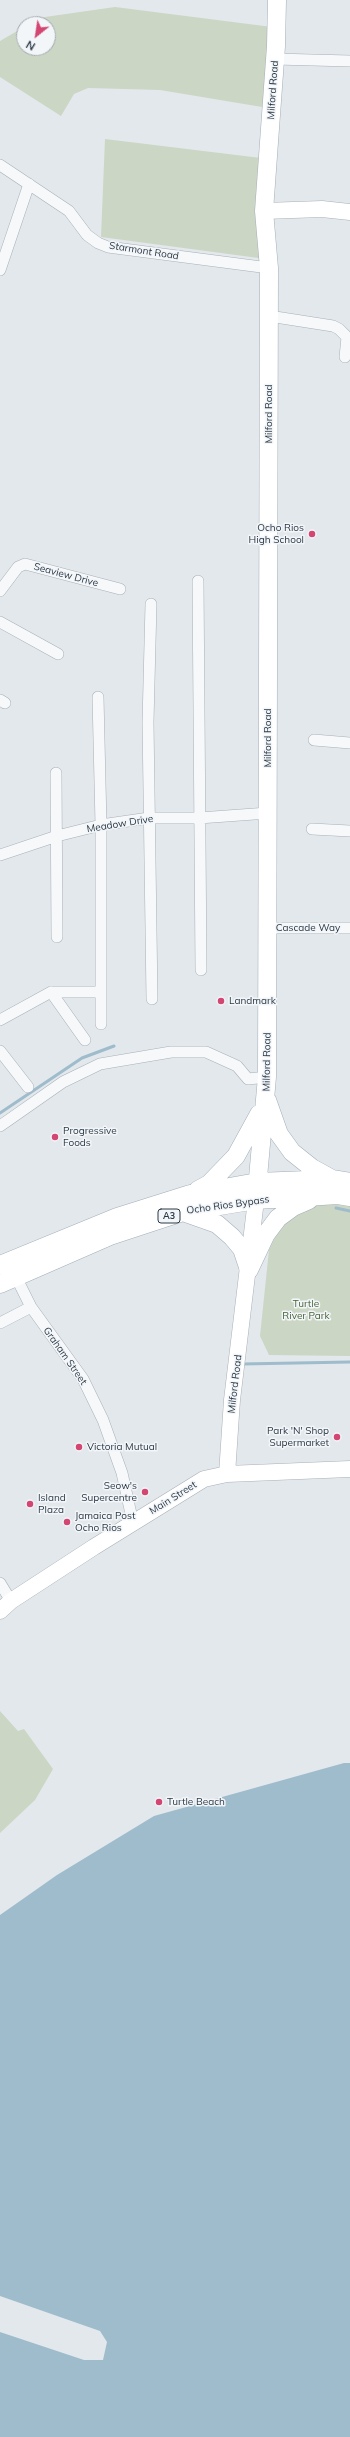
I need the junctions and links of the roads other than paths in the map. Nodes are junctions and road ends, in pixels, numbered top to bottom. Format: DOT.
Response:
graph roads {
  1 [pos="277,0"];
  2 [pos="275,59"];
  3 [pos="350,61"];
  4 [pos="0,165"];
  5 [pos="29,184"];
  6 [pos="264,210"];
  7 [pos="350,212"];
  8 [pos="269,268"];
  9 [pos="0,270"];
  10 [pos="269,316"];
  11 [pos="345,357"];
  12 [pos="198,580"];
  13 [pos="120,589"];
  14 [pos="0,591"];
  15 [pos="151,604"];
  16 [pos="0,622"];
  17 [pos="58,654"];
  18 [pos="98,697"];
  19 [pos="314,740"];
  20 [pos="350,744"];
  21 [pos="56,772"];
  22 [pos="268,813"];
  23 [pos="149,818"];
  24 [pos="199,818"];
  25 [pos="101,825"];
  26 [pos="312,829"];
  27 [pos="350,831"];
  28 [pos="57,836"];
  29 [pos="0,855"];
  30 [pos="266,928"];
  31 [pos="350,928"];
  32 [pos="57,936"];
  33 [pos="201,970"];
  34 [pos="52,992"];
  35 [pos="101,992"];
  36 [pos="152,999"];
  37 [pos="0,1020"];
  38 [pos="101,1024"];
  39 [pos="85,1040"];
  40 [pos="0,1051"];
  41 [pos="267,1076"];
  42 [pos="28,1087"];
  43 [pos="266,1098"];
  44 [pos="0,1126"];
  45 [pos="350,1182"];
  46 [pos="256,1191"];
  47 [pos="340,1191"];
  48 [pos="190,1194"];
  49 [pos="183,1212"];
  50 [pos="249,1270"];
  51 [pos="6,1272"];
  52 [pos="30,1307"];
  53 [pos="0,1323"];
  54 [pos="350,1470"];
  55 [pos="227,1474"];
  56 [pos="133,1522"];
  57 [pos="0,1583"];
  58 [pos="5,1606"];
  1 -- 2 [label="main road, Milford Road"];
  2 -- 3 [label="street"];
  2 -- 6 [label="main road, Milford Road"];
  4 -- 5 [label="street, Starmont Road"];
  5 -- 8 [label="street, Starmont Road"];
  5 -- 9 [label="street"];
  6 -- 7 [label="street"];
  6 -- 8 [label="main road, Milford Road"];
  8 -- 10 [label="main road, Milford Road"];
  10 -- 11 [label="street"];
  10 -- 22 [label="main road, Milford Road"];
  12 -- 24 [label="street"];
  13 -- 14 [label="street, Seaview Drive"];
  15 -- 23 [label="street"];
  16 -- 17 [label="street"];
  18 -- 25 [label="street"];
  19 -- 20 [label="street"];
  21 -- 28 [label="street"];
  22 -- 24 [label="street, Meadow Drive"];
  22 -- 30 [label="main road, Milford Road"];
  23 -- 24 [label="street, Meadow Drive"];
  23 -- 25 [label="street, Meadow Drive"];
  23 -- 36 [label="street"];
  24 -- 33 [label="street"];
  25 -- 28 [label="street, Meadow Drive"];
  25 -- 35 [label="street"];
  26 -- 27 [label="street"];
  28 -- 29 [label="street, Meadow Drive"];
  28 -- 32 [label="street"];
  30 -- 31 [label="street, Cascade Way"];
  30 -- 41 [label="main road, Milford Road"];
  34 -- 35 [label="street"];
  34 -- 37 [label="street"];
  34 -- 39 [label="street"];
  35 -- 38 [label="street"];
  40 -- 42 [label="street"];
  41 -- 43 [label="main road, Milford Road"];
  41 -- 44 [label="street"];
  43 -- 46 [label="main road, Milford Road"];
  43 -- 47 [label="main road"];
  43 -- 48 [label="main road"];
  45 -- 47 [label="main road, Ocho Rios Bypass / A3"];
  46 -- 47 [label="main road, Ocho Rios Bypass / A3"];
  46 -- 48 [label="main road, Ocho Rios Bypass / A3"];
  46 -- 49 [label="main road, Ocho Rios Bypass / A3"];
  46 -- 50 [label="street, Milford Road"];
  47 -- 50 [label="main road"];
  48 -- 51 [label="main road, Ocho Rios Bypass / A3"];
  49 -- 50 [label="main road"];
  49 -- 51 [label="main road, Ocho Rios Bypass / A3"];
  50 -- 55 [label="street, Milford Road"];
  51 -- 52 [label="street, Graham Street"];
  52 -- 53 [label="street"];
  52 -- 56 [label="street, Graham Street"];
  54 -- 55 [label="street, Main Street"];
  55 -- 56 [label="street, Main Street"];
  56 -- 58 [label="street, Main Street"];
  57 -- 58 [label="street"];
}
